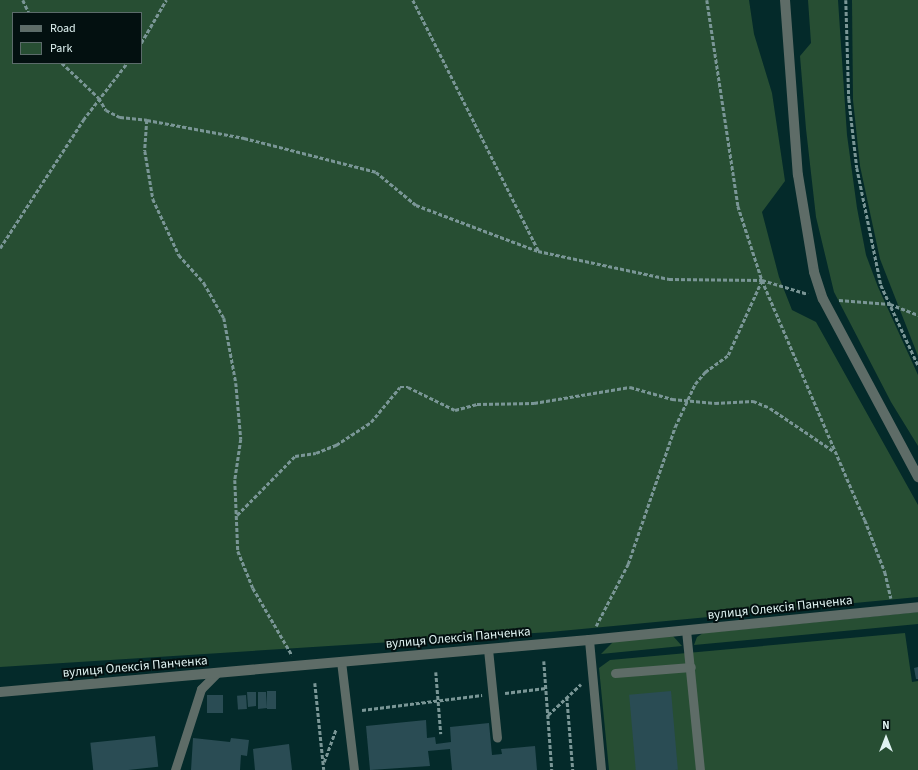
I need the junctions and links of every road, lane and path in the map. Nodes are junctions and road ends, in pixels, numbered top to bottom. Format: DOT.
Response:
graph roads {
  1 [pos="23,0"];
  2 [pos="166,0"];
  3 [pos="413,0"];
  4 [pos="707,0"];
  5 [pos="785,0"];
  6 [pos="846,0"];
  7 [pos="29,12"];
  8 [pos="142,41"];
  9 [pos="63,64"];
  10 [pos="126,64"];
  11 [pos="99,98"];
  12 [pos="147,120"];
  13 [pos="0,248"];
  14 [pos="538,250"];
  15 [pos="762,280"];
  16 [pos="823,299"];
  17 [pos="890,304"];
  18 [pos="918,315"];
  19 [pos="918,365"];
  20 [pos="688,399"];
  21 [pos="835,452"];
  22 [pos="918,477"];
  23 [pos="237,515"];
  24 [pos="918,607"];
  25 [pos="893,610"];
  26 [pos="686,630"];
  27 [pos="589,640"];
  28 [pos="488,649"];
  29 [pos="341,661"];
  30 [pos="544,661"];
  31 [pos="299,665"];
  32 [pos="691,667"];
  33 [pos="436,672"];
  34 [pos="615,673"];
  35 [pos="216,674"];
  36 [pos="592,674"];
  37 [pos="315,683"];
  38 [pos="546,688"];
  39 [pos="0,692"];
  40 [pos="493,694"];
  41 [pos="567,697"];
  42 [pos="438,700"];
  43 [pos="362,710"];
  44 [pos="548,715"];
  45 [pos="338,723"];
  46 [pos="441,734"];
  47 [pos="497,738"];
  48 [pos="323,765"];
  49 [pos="175,770"];
  50 [pos="324,770"];
  51 [pos="354,770"];
  52 [pos="552,770"];
  53 [pos="573,770"];
  54 [pos="601,770"];
  55 [pos="700,770"];
  1 -- 7 [label="path"];
  2 -- 8 [label="path"];
  3 -- 14 [label="path"];
  4 -- 15 [label="path"];
  5 -- 16 [label="street"];
  6 -- 17 [label="path"];
  9 -- 11 [label="path"];
  10 -- 11 [label="path"];
  11 -- 12 [label="path"];
  11 -- 13 [label="path"];
  12 -- 14 [label="path"];
  12 -- 23 [label="path"];
  14 -- 15 [label="path"];
  15 -- 16 [label="path"];
  15 -- 20 [label="path"];
  15 -- 21 [label="path"];
  16 -- 17 [label="path"];
  16 -- 22 [label="street"];
  17 -- 18 [label="path"];
  17 -- 19 [label="path"];
  20 -- 21 [label="path"];
  20 -- 23 [label="path"];
  20 -- 27 [label="path"];
  21 -- 25 [label="path"];
  23 -- 31 [label="path"];
  24 -- 25 [label="street, вулиця Олексія Панченка"];
  25 -- 26 [label="street, вулиця Олексія Панченка"];
  26 -- 27 [label="street, вулиця Олексія Панченка"];
  26 -- 32 [label="lane"];
  27 -- 28 [label="street, вулиця Олексія Панченка"];
  27 -- 36 [label="lane"];
  28 -- 29 [label="street, вулиця Олексія Панченка"];
  28 -- 40 [label="lane"];
  29 -- 31 [label="street, вулиця Олексія Панченка"];
  29 -- 51 [label="lane"];
  30 -- 38 [label="path"];
  31 -- 35 [label="street, вулиця Олексія Панченка"];
  32 -- 34 [label="lane"];
  32 -- 55 [label="lane"];
  33 -- 42 [label="path"];
  35 -- 39 [label="street, вулиця Олексія Панченка"];
  35 -- 49 [label="lane"];
  36 -- 41 [label="path"];
  36 -- 54 [label="lane"];
  37 -- 48 [label="path"];
  38 -- 40 [label="path"];
  38 -- 44 [label="path"];
  40 -- 42 [label="path"];
  40 -- 47 [label="lane"];
  41 -- 44 [label="path"];
  41 -- 53 [label="path"];
  42 -- 43 [label="path"];
  42 -- 46 [label="path"];
  44 -- 52 [label="path"];
  45 -- 48 [label="path"];
  48 -- 50 [label="path"];
}
